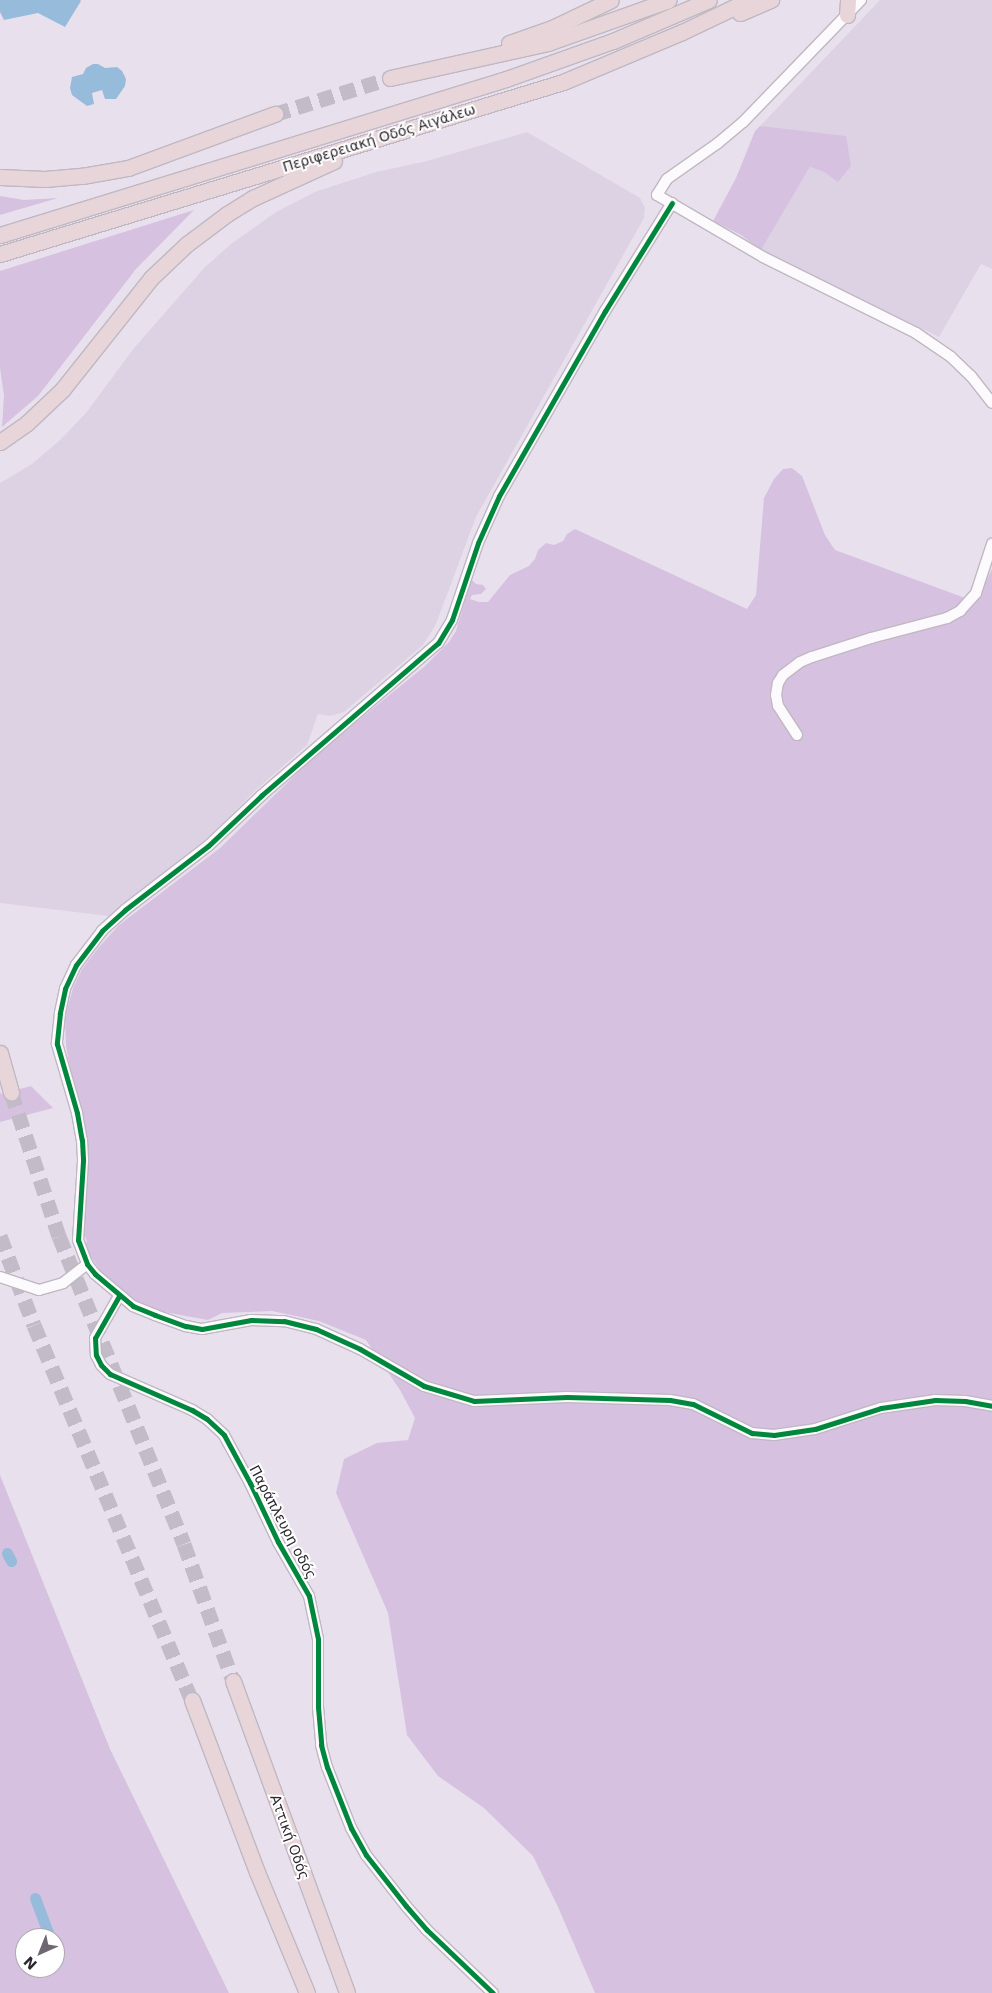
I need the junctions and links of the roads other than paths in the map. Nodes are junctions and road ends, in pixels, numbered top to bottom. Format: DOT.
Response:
graph roads {
  1 [pos="611,0"];
  2 [pos="669,0"];
  3 [pos="709,0"];
  4 [pos="749,0"];
  5 [pos="771,0"];
  6 [pos="861,0"];
  7 [pos="847,8"];
  8 [pos="625,56"];
  9 [pos="422,71"];
  10 [pos="390,78"];
  11 [pos="275,114"];
  12 [pos="447,116"];
  13 [pos="0,177"];
  14 [pos="672,203"];
  15 [pos="0,235"];
  16 [pos="0,254"];
  17 [pos="992,403"];
  18 [pos="0,442"];
  19 [pos="992,544"];
  20 [pos="797,735"];
  21 [pos="0,1053"];
  22 [pos="11,1092"];
  23 [pos="87,1264"];
  24 [pos="0,1277"];
  25 [pos="119,1296"];
  26 [pos="992,1406"];
  27 [pos="232,1681"];
  28 [pos="192,1700"];
  29 [pos="307,1993"];
  30 [pos="347,1993"];
  31 [pos="493,1993"];
  1 -- 9 [label="highway"];
  2 -- 9 [label="highway"];
  3 -- 15 [label="highway, Περιφερειακή Οδός Αιγάλεω"];
  4 -- 8 [label="highway, Περιφερειακή Οδός Αιγάλεω"];
  5 -- 8 [label="highway"];
  6 -- 7 [label="street"];
  7 -- 14 [label="street"];
  8 -- 12 [label="highway, Περιφερειακή Οδός Αιγάλεω"];
  9 -- 10 [label="highway"];
  11 -- 13 [label="highway"];
  12 -- 16 [label="highway, Περιφερειακή Οδός Αιγάλεω"];
  12 -- 18 [label="highway"];
  14 -- 17 [label="street"];
  14 -- 23 [label="street"];
  19 -- 20 [label="street"];
  21 -- 22 [label="highway"];
  23 -- 24 [label="street"];
  23 -- 25 [label="street"];
  25 -- 26 [label="street"];
  25 -- 31 [label="street, Παράπλευρη οδός"];
  27 -- 30 [label="highway, Αττική Οδός"];
  28 -- 29 [label="highway"];
}
